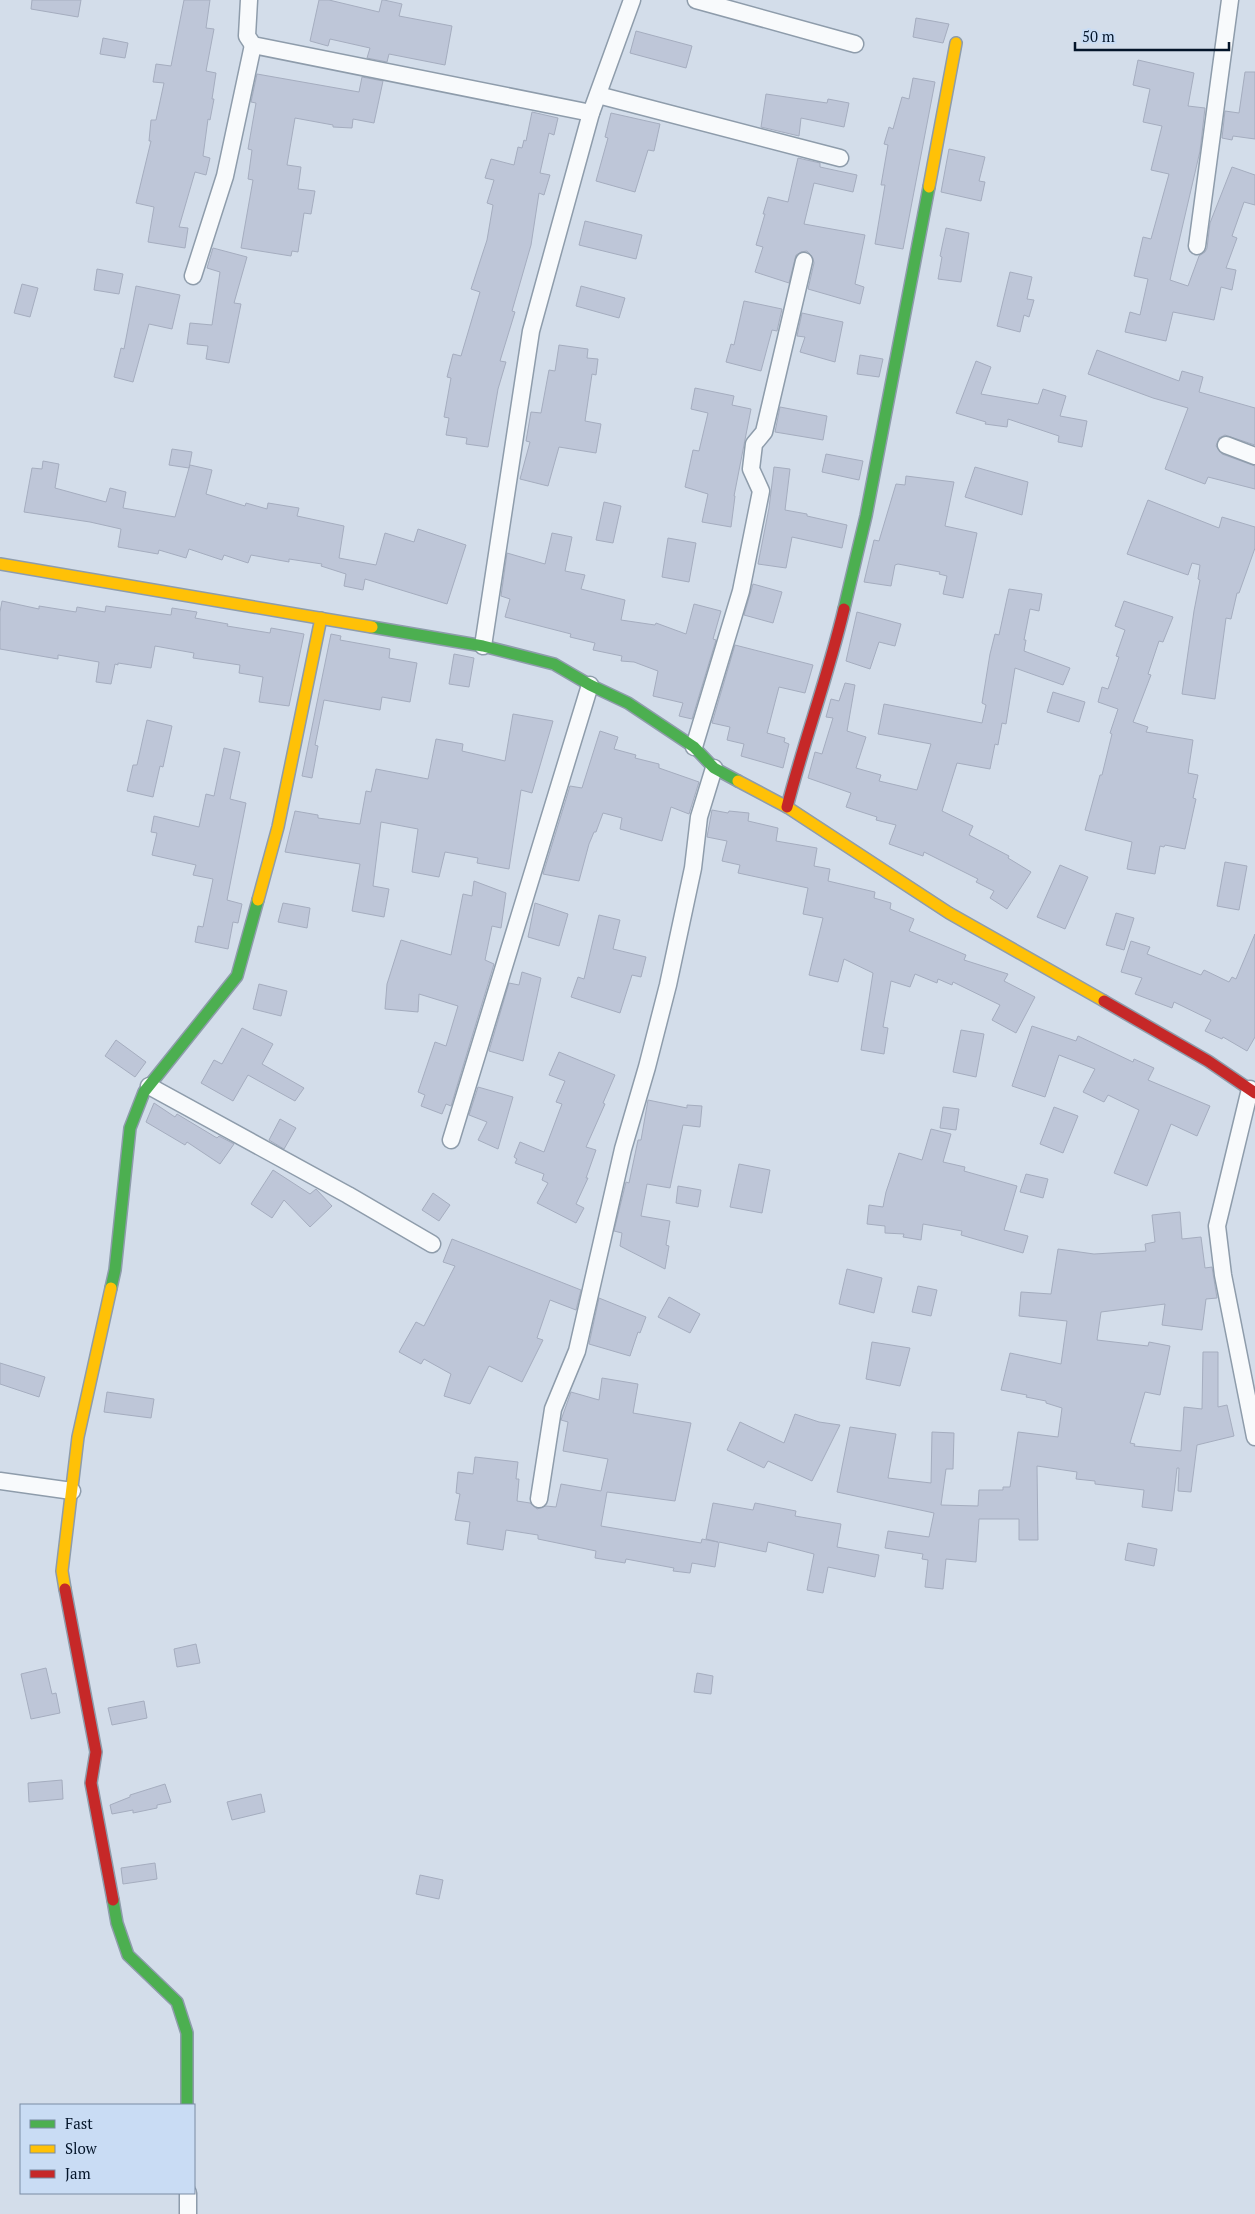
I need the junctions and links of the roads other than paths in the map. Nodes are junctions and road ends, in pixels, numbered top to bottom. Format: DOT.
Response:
graph roads {
  1 [pos="249,0"];
  2 [pos="632,0"];
  3 [pos="696,0"];
  4 [pos="1230,0"];
  5 [pos="956,43"];
  6 [pos="252,44"];
  7 [pos="855,44"];
  8 [pos="598,95"];
  9 [pos="591,113"];
  10 [pos="840,158"];
  11 [pos="1196,246"];
  12 [pos="804,261"];
  13 [pos="193,276"];
  14 [pos="1226,445"];
  15 [pos="1255,456"];
  16 [pos="0,564"];
  17 [pos="321,618"];
  18 [pos="483,646"];
  19 [pos="590,685"];
  20 [pos="694,747"];
  21 [pos="714,768"];
  22 [pos="787,807"];
  23 [pos="149,1086"];
  24 [pos="1252,1091"];
  25 [pos="451,1140"];
  26 [pos="432,1244"];
  27 [pos="1255,1437"];
  28 [pos="0,1480"];
  29 [pos="72,1491"];
  30 [pos="538,1499"];
  31 [pos="187,2104"];
  32 [pos="188,2194"];
  33 [pos="188,2214"];
  1 -- 6 [label="street"];
  2 -- 8 [label="street"];
  3 -- 7 [label="street"];
  4 -- 11 [label="street"];
  5 -- 22 [label="street"];
  6 -- 9 [label="street"];
  6 -- 13 [label="street"];
  8 -- 9 [label="street"];
  8 -- 10 [label="street"];
  9 -- 18 [label="street"];
  12 -- 20 [label="street"];
  14 -- 15 [label="street"];
  16 -- 17 [label="street"];
  17 -- 18 [label="street"];
  17 -- 23 [label="street"];
  18 -- 19 [label="street"];
  19 -- 20 [label="street"];
  19 -- 25 [label="street"];
  20 -- 21 [label="street"];
  21 -- 22 [label="street"];
  21 -- 30 [label="street"];
  22 -- 24 [label="street"];
  23 -- 26 [label="street"];
  23 -- 29 [label="street"];
  24 -- 27 [label="street"];
  28 -- 29 [label="street"];
  29 -- 31 [label="street"];
  32 -- 33 [label="street"];
}
